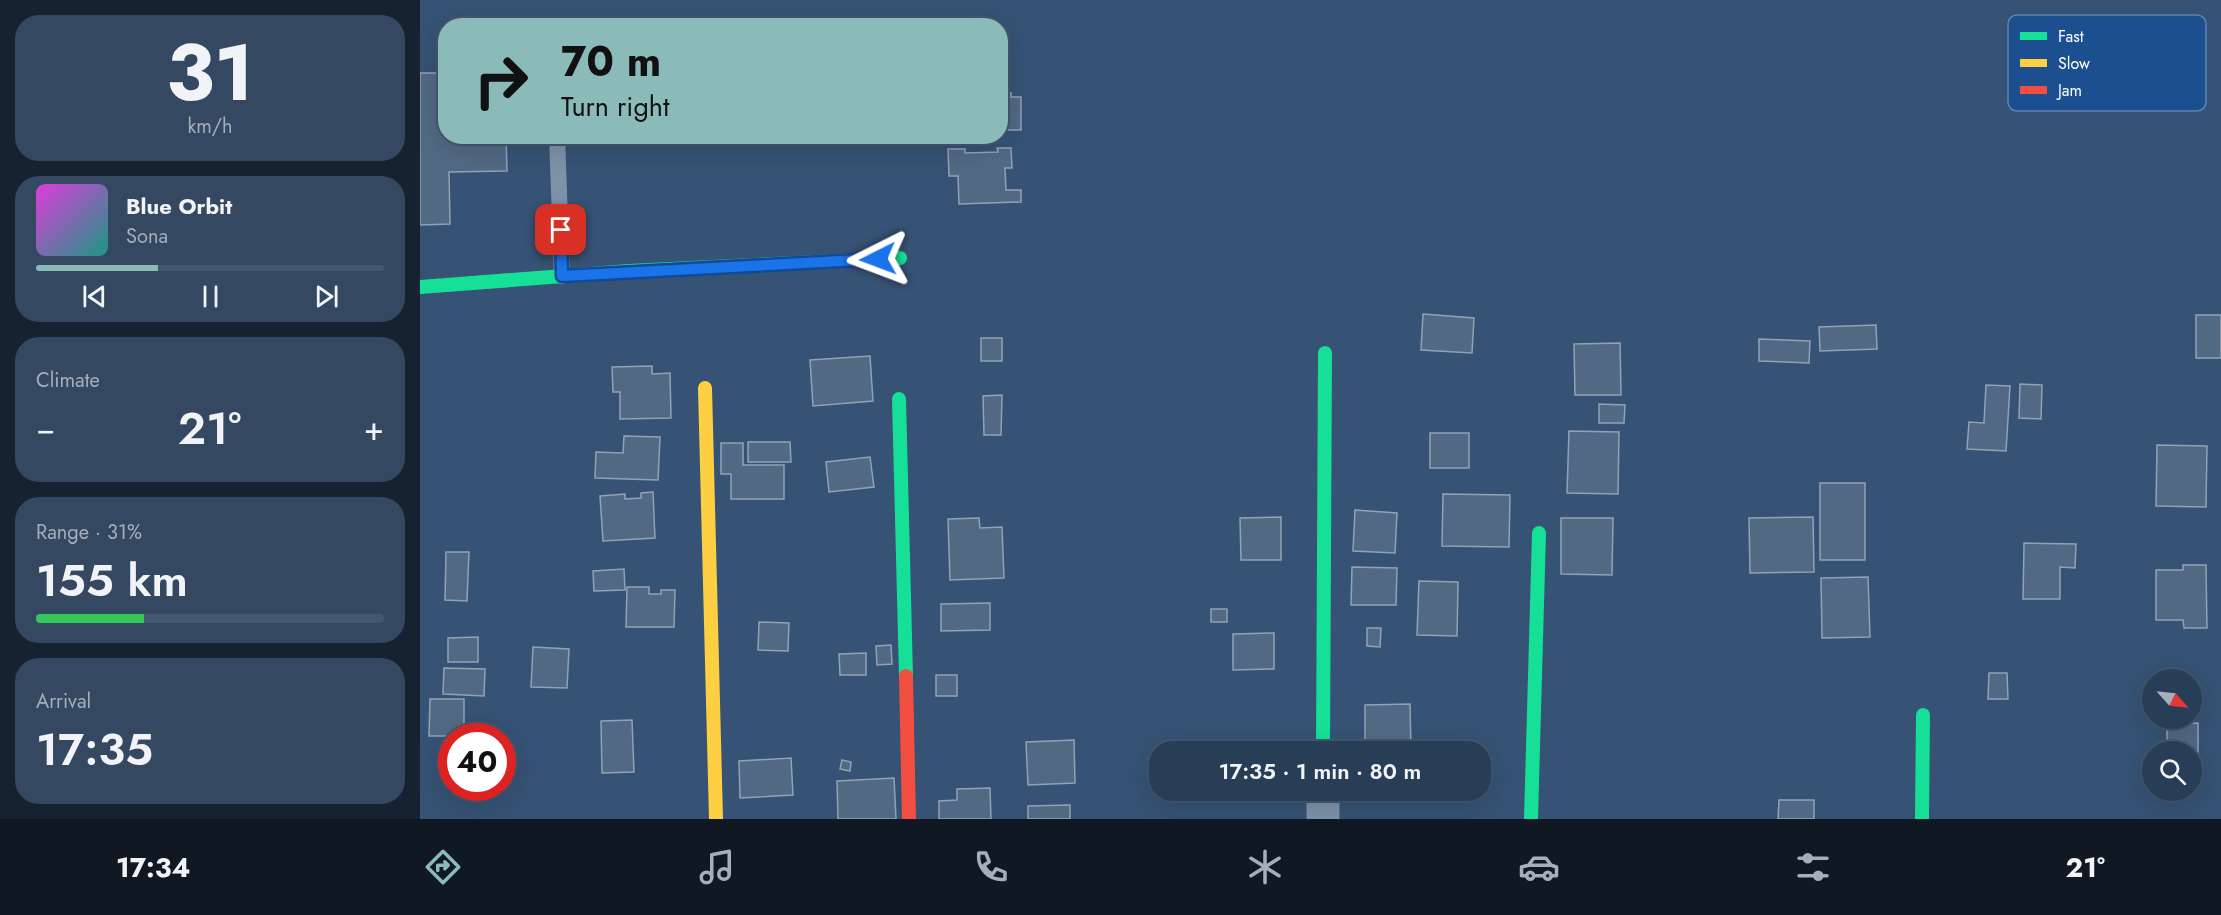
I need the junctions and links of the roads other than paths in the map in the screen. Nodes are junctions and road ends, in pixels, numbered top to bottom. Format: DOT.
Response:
graph roads {
  1 [pos="557,144"];
  2 [pos="900,258"];
  3 [pos="562,276"];
  4 [pos="420,287"];
  5 [pos="1325,353"];
  6 [pos="705,388"];
  7 [pos="899,399"];
  8 [pos="1539,533"];
  9 [pos="1923,715"];
  10 [pos="1323,741"];
  11 [pos="1323,801"];
  12 [pos="716,819"];
  13 [pos="909,819"];
  14 [pos="1323,819"];
  15 [pos="1530,819"];
  16 [pos="1922,819"];
  1 -- 3 [label="lane"];
  2 -- 3 [label="street"];
  3 -- 4 [label="street"];
  5 -- 10 [label="street"];
  6 -- 12 [label="street"];
  7 -- 13 [label="street"];
  8 -- 15 [label="street"];
  9 -- 16 [label="street"];
  11 -- 14 [label="street"];
}
